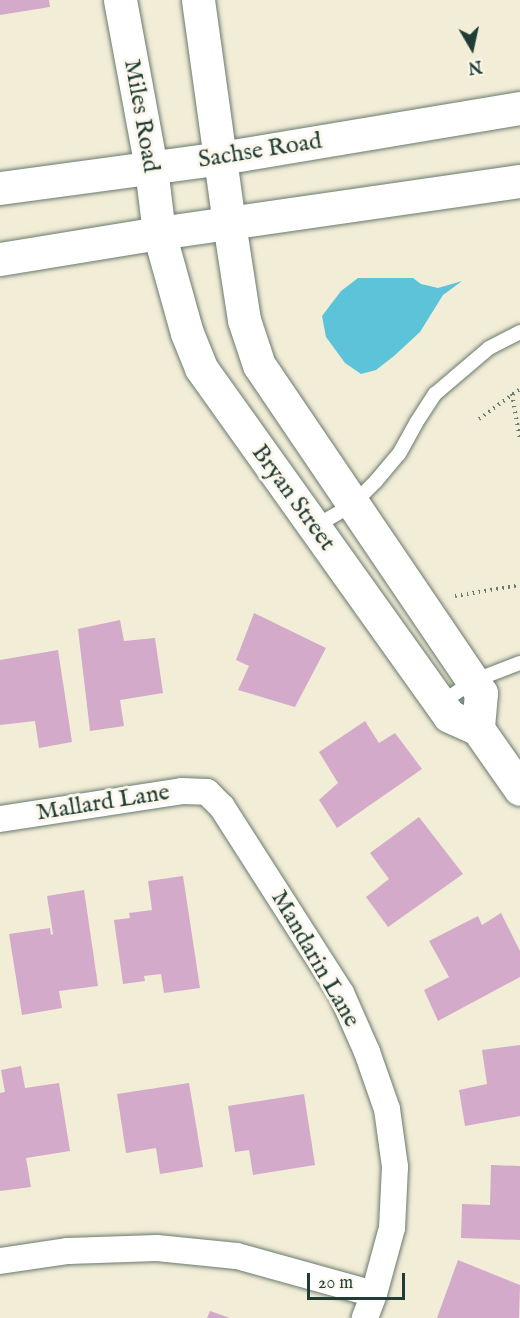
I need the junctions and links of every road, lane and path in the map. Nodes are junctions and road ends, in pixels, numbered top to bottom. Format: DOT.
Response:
graph roads {
  1 [pos="120,0"];
  2 [pos="198,0"];
  3 [pos="520,108"];
  4 [pos="221,158"];
  5 [pos="151,168"];
  6 [pos="520,181"];
  7 [pos="0,188"];
  8 [pos="229,223"];
  9 [pos="159,232"];
  10 [pos="0,259"];
  11 [pos="520,332"];
  12 [pos="520,389"];
  13 [pos="512,394"];
  14 [pos="479,419"];
  15 [pos="520,440"];
  16 [pos="352,504"];
  17 [pos="314,527"];
  18 [pos="520,585"];
  19 [pos="447,598"];
  20 [pos="520,663"];
  21 [pos="473,681"];
  22 [pos="440,704"];
  23 [pos="478,729"];
  24 [pos="520,789"];
  25 [pos="207,792"];
  26 [pos="0,819"];
  27 [pos="0,1261"];
  28 [pos="374,1294"];
  29 [pos="365,1318"];
  1 -- 5 [label="main road, Miles Road"];
  2 -- 4 [label="main road"];
  3 -- 4 [label="main road, Sachse Road"];
  4 -- 5 [label="main road, Sachse Road"];
  4 -- 8 [label="main road"];
  5 -- 7 [label="main road, Sachse Road"];
  5 -- 9 [label="main road, Miles Road"];
  6 -- 8 [label="main road"];
  8 -- 9 [label="main road"];
  8 -- 16 [label="main road, Bryan Street"];
  9 -- 10 [label="main road"];
  9 -- 17 [label="main road, Bryan Street"];
  11 -- 16 [label="lane"];
  12 -- 13 [label="path"];
  13 -- 14 [label="path"];
  13 -- 15 [label="path"];
  16 -- 17 [label="lane"];
  16 -- 21 [label="main road, Bryan Street"];
  17 -- 22 [label="main road, Bryan Street"];
  18 -- 19 [label="path"];
  20 -- 21 [label="lane"];
  21 -- 22 [label="lane"];
  21 -- 23 [label="main road, Bryan Street"];
  22 -- 23 [label="main road, Bryan Street"];
  23 -- 24 [label="main road"];
  25 -- 26 [label="street, Mallard Lane"];
  25 -- 28 [label="street, Mandarin Lane"];
  27 -- 28 [label="street"];
  28 -- 29 [label="street, Mandarin Lane"];
}
